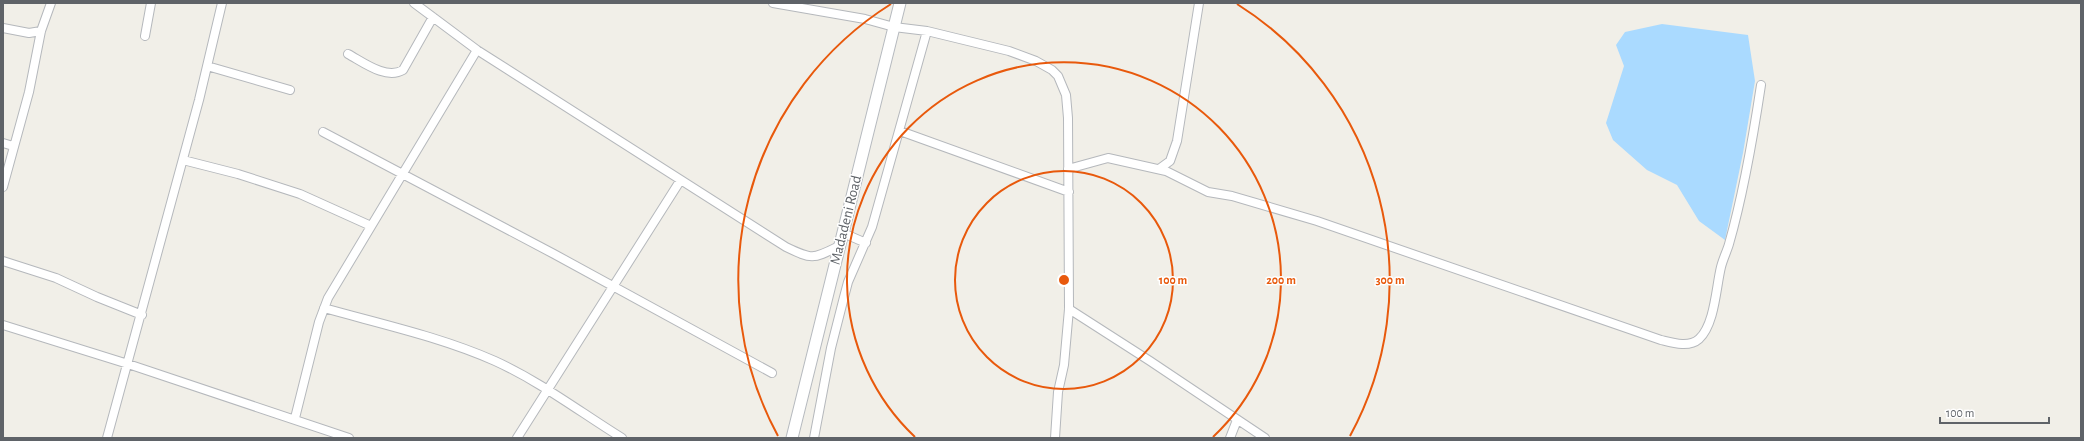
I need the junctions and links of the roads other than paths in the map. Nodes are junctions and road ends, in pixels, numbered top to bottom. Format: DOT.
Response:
graph roads {
  1 [pos="50,3"];
  2 [pos="151,3"];
  3 [pos="222,3"];
  4 [pos="414,3"];
  5 [pos="773,3"];
  6 [pos="900,3"];
  7 [pos="1198,3"];
  8 [pos="433,17"];
  9 [pos="894,27"];
  10 [pos="3,28"];
  11 [pos="41,31"];
  12 [pos="927,31"];
  13 [pos="145,36"];
  14 [pos="477,50"];
  15 [pos="348,54"];
  16 [pos="207,66"];
  17 [pos="1761,85"];
  18 [pos="290,90"];
  19 [pos="900,131"];
  20 [pos="323,132"];
  21 [pos="3,143"];
  22 [pos="13,146"];
  23 [pos="183,160"];
  24 [pos="1068,169"];
  25 [pos="1159,169"];
  26 [pos="402,175"];
  27 [pos="680,181"];
  28 [pos="3,187"];
  29 [pos="1069,192"];
  30 [pos="371,226"];
  31 [pos="843,233"];
  32 [pos="866,242"];
  33 [pos="839,246"];
  34 [pos="3,262"];
  35 [pos="612,287"];
  36 [pos="324,308"];
  37 [pos="1069,309"];
  38 [pos="142,315"];
  39 [pos="3,325"];
  40 [pos="128,364"];
  41 [pos="772,372"];
  42 [pos="547,390"];
  43 [pos="295,418"];
  44 [pos="1238,420"];
  45 [pos="107,438"];
  46 [pos="350,438"];
  47 [pos="517,438"];
  48 [pos="622,438"];
  49 [pos="792,438"];
  50 [pos="814,438"];
  51 [pos="1055,438"];
  52 [pos="1230,438"];
  53 [pos="1265,438"];
  1 -- 11 [label="street"];
  2 -- 13 [label="street"];
  3 -- 16 [label="street"];
  4 -- 8 [label="street"];
  5 -- 9 [label="street"];
  6 -- 9 [label="street, Madadeni Road"];
  7 -- 25 [label="street"];
  8 -- 14 [label="street"];
  8 -- 15 [label="street"];
  9 -- 12 [label="street"];
  9 -- 31 [label="street, Madadeni Road"];
  10 -- 11 [label="street"];
  11 -- 22 [label="street"];
  12 -- 19 [label="street"];
  12 -- 24 [label="street"];
  14 -- 26 [label="street"];
  14 -- 27 [label="street"];
  16 -- 18 [label="street"];
  16 -- 23 [label="street"];
  17 -- 25 [label="street"];
  19 -- 29 [label="street"];
  19 -- 32 [label="street"];
  20 -- 26 [label="street"];
  21 -- 22 [label="street"];
  22 -- 28 [label="street"];
  23 -- 30 [label="street"];
  23 -- 38 [label="street"];
  24 -- 25 [label="street"];
  24 -- 29 [label="street"];
  26 -- 30 [label="street"];
  26 -- 35 [label="street"];
  27 -- 33 [label="street"];
  27 -- 35 [label="street"];
  29 -- 37 [label="street"];
  30 -- 36 [label="street"];
  31 -- 32 [label="street"];
  31 -- 33 [label="street, Madadeni Road"];
  32 -- 50 [label="street"];
  33 -- 49 [label="street, Madadeni Road"];
  34 -- 38 [label="street"];
  35 -- 41 [label="street"];
  35 -- 42 [label="street"];
  36 -- 42 [label="street"];
  36 -- 43 [label="street"];
  37 -- 44 [label="street"];
  37 -- 51 [label="street"];
  38 -- 40 [label="street"];
  39 -- 40 [label="street"];
  40 -- 43 [label="street"];
  40 -- 45 [label="street"];
  42 -- 47 [label="street"];
  42 -- 48 [label="street"];
  43 -- 46 [label="street"];
  44 -- 52 [label="street"];
  44 -- 53 [label="street"];
}
